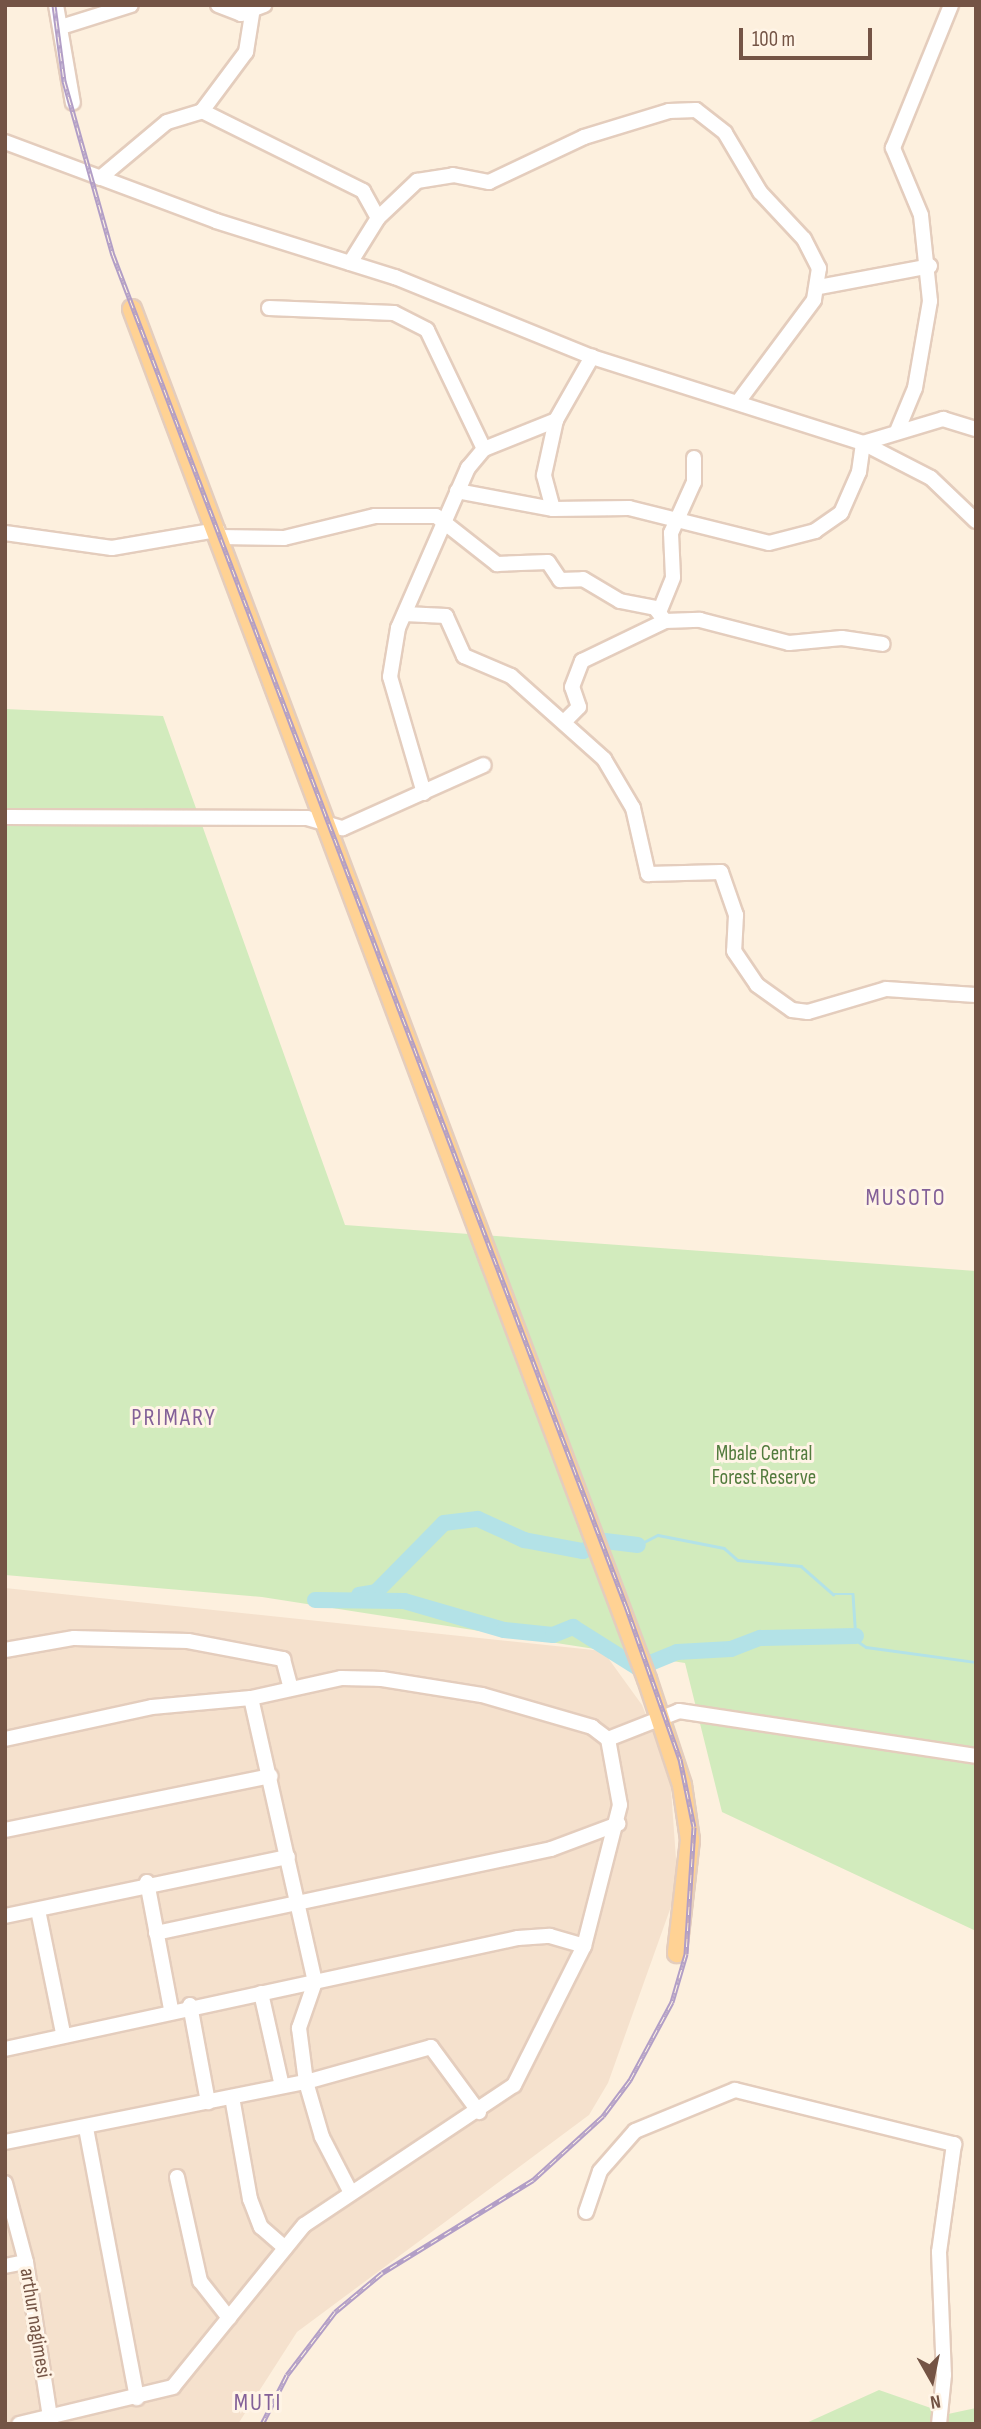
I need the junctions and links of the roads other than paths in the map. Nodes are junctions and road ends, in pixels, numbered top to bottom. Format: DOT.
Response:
graph roads {
  1 [pos="56,5"];
  2 [pos="131,5"];
  3 [pos="218,5"];
  4 [pos="951,5"];
  5 [pos="258,9"];
  6 [pos="61,27"];
  7 [pos="73,103"];
  8 [pos="202,111"];
  9 [pos="5,142"];
  10 [pos="100,178"];
  11 [pos="377,218"];
  12 [pos="350,263"];
  13 [pos="930,266"];
  14 [pos="819,287"];
  15 [pos="269,308"];
  16 [pos="132,309"];
  17 [pos="592,356"];
  18 [pos="738,402"];
  19 [pos="556,420"];
  20 [pos="898,429"];
  21 [pos="976,429"];
  22 [pos="863,443"];
  23 [pos="484,449"];
  24 [pos="694,458"];
  25 [pos="457,491"];
  26 [pos="553,509"];
  27 [pos="675,519"];
  28 [pos="443,520"];
  29 [pos="976,521"];
  30 [pos="5,533"];
  31 [pos="219,533"];
  32 [pos="405,614"];
  33 [pos="662,615"];
  34 [pos="883,645"];
  35 [pos="564,722"];
  36 [pos="484,765"];
  37 [pos="424,793"];
  38 [pos="5,817"];
  39 [pos="327,820"];
  40 [pos="976,995"];
  41 [pos="5,1650"];
  42 [pos="291,1688"];
  43 [pos="251,1698"];
  44 [pos="658,1715"];
  45 [pos="5,1739"];
  46 [pos="608,1739"];
  47 [pos="976,1756"];
  48 [pos="271,1776"];
  49 [pos="618,1824"];
  50 [pos="5,1830"];
  51 [pos="288,1857"];
  52 [pos="147,1882"];
  53 [pos="297,1900"];
  54 [pos="37,1910"];
  55 [pos="5,1916"];
  56 [pos="156,1933"];
  57 [pos="584,1946"];
  58 [pos="677,1953"];
  59 [pos="315,1982"];
  60 [pos="261,1993"];
  61 [pos="190,2005"];
  62 [pos="170,2009"];
  63 [pos="63,2033"];
  64 [pos="5,2049"];
  65 [pos="306,2082"];
  66 [pos="282,2086"];
  67 [pos="232,2097"];
  68 [pos="208,2102"];
  69 [pos="479,2112"];
  70 [pos="86,2128"];
  71 [pos="5,2142"];
  72 [pos="177,2178"];
  73 [pos="5,2183"];
  74 [pos="351,2193"];
  75 [pos="586,2212"];
  76 [pos="285,2248"];
  77 [pos="26,2262"];
  78 [pos="5,2266"];
  79 [pos="229,2318"];
  80 [pos="138,2398"];
  81 [pos="51,2421"];
  82 [pos="19,2424"];
  83 [pos="939,2424"];
  1 -- 6 [label="street"];
  2 -- 6 [label="street"];
  3 -- 5 [label="street"];
  4 -- 13 [label="street"];
  5 -- 8 [label="street"];
  6 -- 7 [label="street"];
  8 -- 10 [label="street"];
  8 -- 11 [label="street"];
  9 -- 10 [label="street"];
  10 -- 12 [label="street"];
  11 -- 12 [label="street"];
  11 -- 14 [label="street"];
  12 -- 17 [label="street"];
  13 -- 14 [label="street"];
  13 -- 20 [label="street"];
  14 -- 18 [label="street"];
  15 -- 23 [label="street"];
  16 -- 31 [label="main road"];
  17 -- 18 [label="street"];
  17 -- 19 [label="street"];
  18 -- 22 [label="street"];
  19 -- 23 [label="street"];
  19 -- 26 [label="street"];
  20 -- 21 [label="street"];
  20 -- 22 [label="street"];
  22 -- 27 [label="street"];
  22 -- 29 [label="street"];
  23 -- 25 [label="street"];
  24 -- 27 [label="street"];
  25 -- 26 [label="street"];
  25 -- 28 [label="street"];
  26 -- 27 [label="street"];
  27 -- 33 [label="street"];
  28 -- 31 [label="street"];
  28 -- 32 [label="street"];
  28 -- 33 [label="street"];
  30 -- 31 [label="street"];
  31 -- 39 [label="main road"];
  32 -- 35 [label="street"];
  32 -- 37 [label="street"];
  33 -- 34 [label="street"];
  33 -- 35 [label="street"];
  35 -- 40 [label="street"];
  36 -- 37 [label="street"];
  37 -- 39 [label="street"];
  38 -- 39 [label="street"];
  39 -- 44 [label="main road"];
  41 -- 42 [label="street"];
  42 -- 43 [label="street"];
  42 -- 46 [label="street"];
  43 -- 45 [label="street"];
  43 -- 48 [label="street"];
  44 -- 46 [label="street"];
  44 -- 47 [label="street"];
  44 -- 58 [label="main road"];
  46 -- 49 [label="street"];
  48 -- 50 [label="street"];
  48 -- 51 [label="street"];
  49 -- 53 [label="street"];
  49 -- 57 [label="street"];
  51 -- 52 [label="street"];
  51 -- 53 [label="street"];
  52 -- 54 [label="street"];
  52 -- 56 [label="street"];
  53 -- 56 [label="street"];
  53 -- 59 [label="street"];
  54 -- 55 [label="street"];
  54 -- 63 [label="street"];
  56 -- 62 [label="street"];
  57 -- 59 [label="street"];
  57 -- 69 [label="street"];
  59 -- 60 [label="street"];
  59 -- 65 [label="street"];
  60 -- 61 [label="street"];
  60 -- 66 [label="street"];
  61 -- 62 [label="street"];
  61 -- 68 [label="street"];
  62 -- 63 [label="street"];
  63 -- 64 [label="street"];
  65 -- 66 [label="street"];
  65 -- 69 [label="street"];
  65 -- 74 [label="street"];
  66 -- 67 [label="street"];
  67 -- 68 [label="street"];
  67 -- 76 [label="street"];
  68 -- 70 [label="street"];
  69 -- 74 [label="street"];
  70 -- 71 [label="street"];
  70 -- 80 [label="street"];
  72 -- 79 [label="street"];
  73 -- 77 [label="street, arthur nagimesi"];
  74 -- 76 [label="street"];
  75 -- 83 [label="street"];
  76 -- 79 [label="street"];
  77 -- 78 [label="street"];
  77 -- 81 [label="street, arthur nagimesi"];
  79 -- 80 [label="street"];
  80 -- 81 [label="street"];
  81 -- 82 [label="street"];
}
